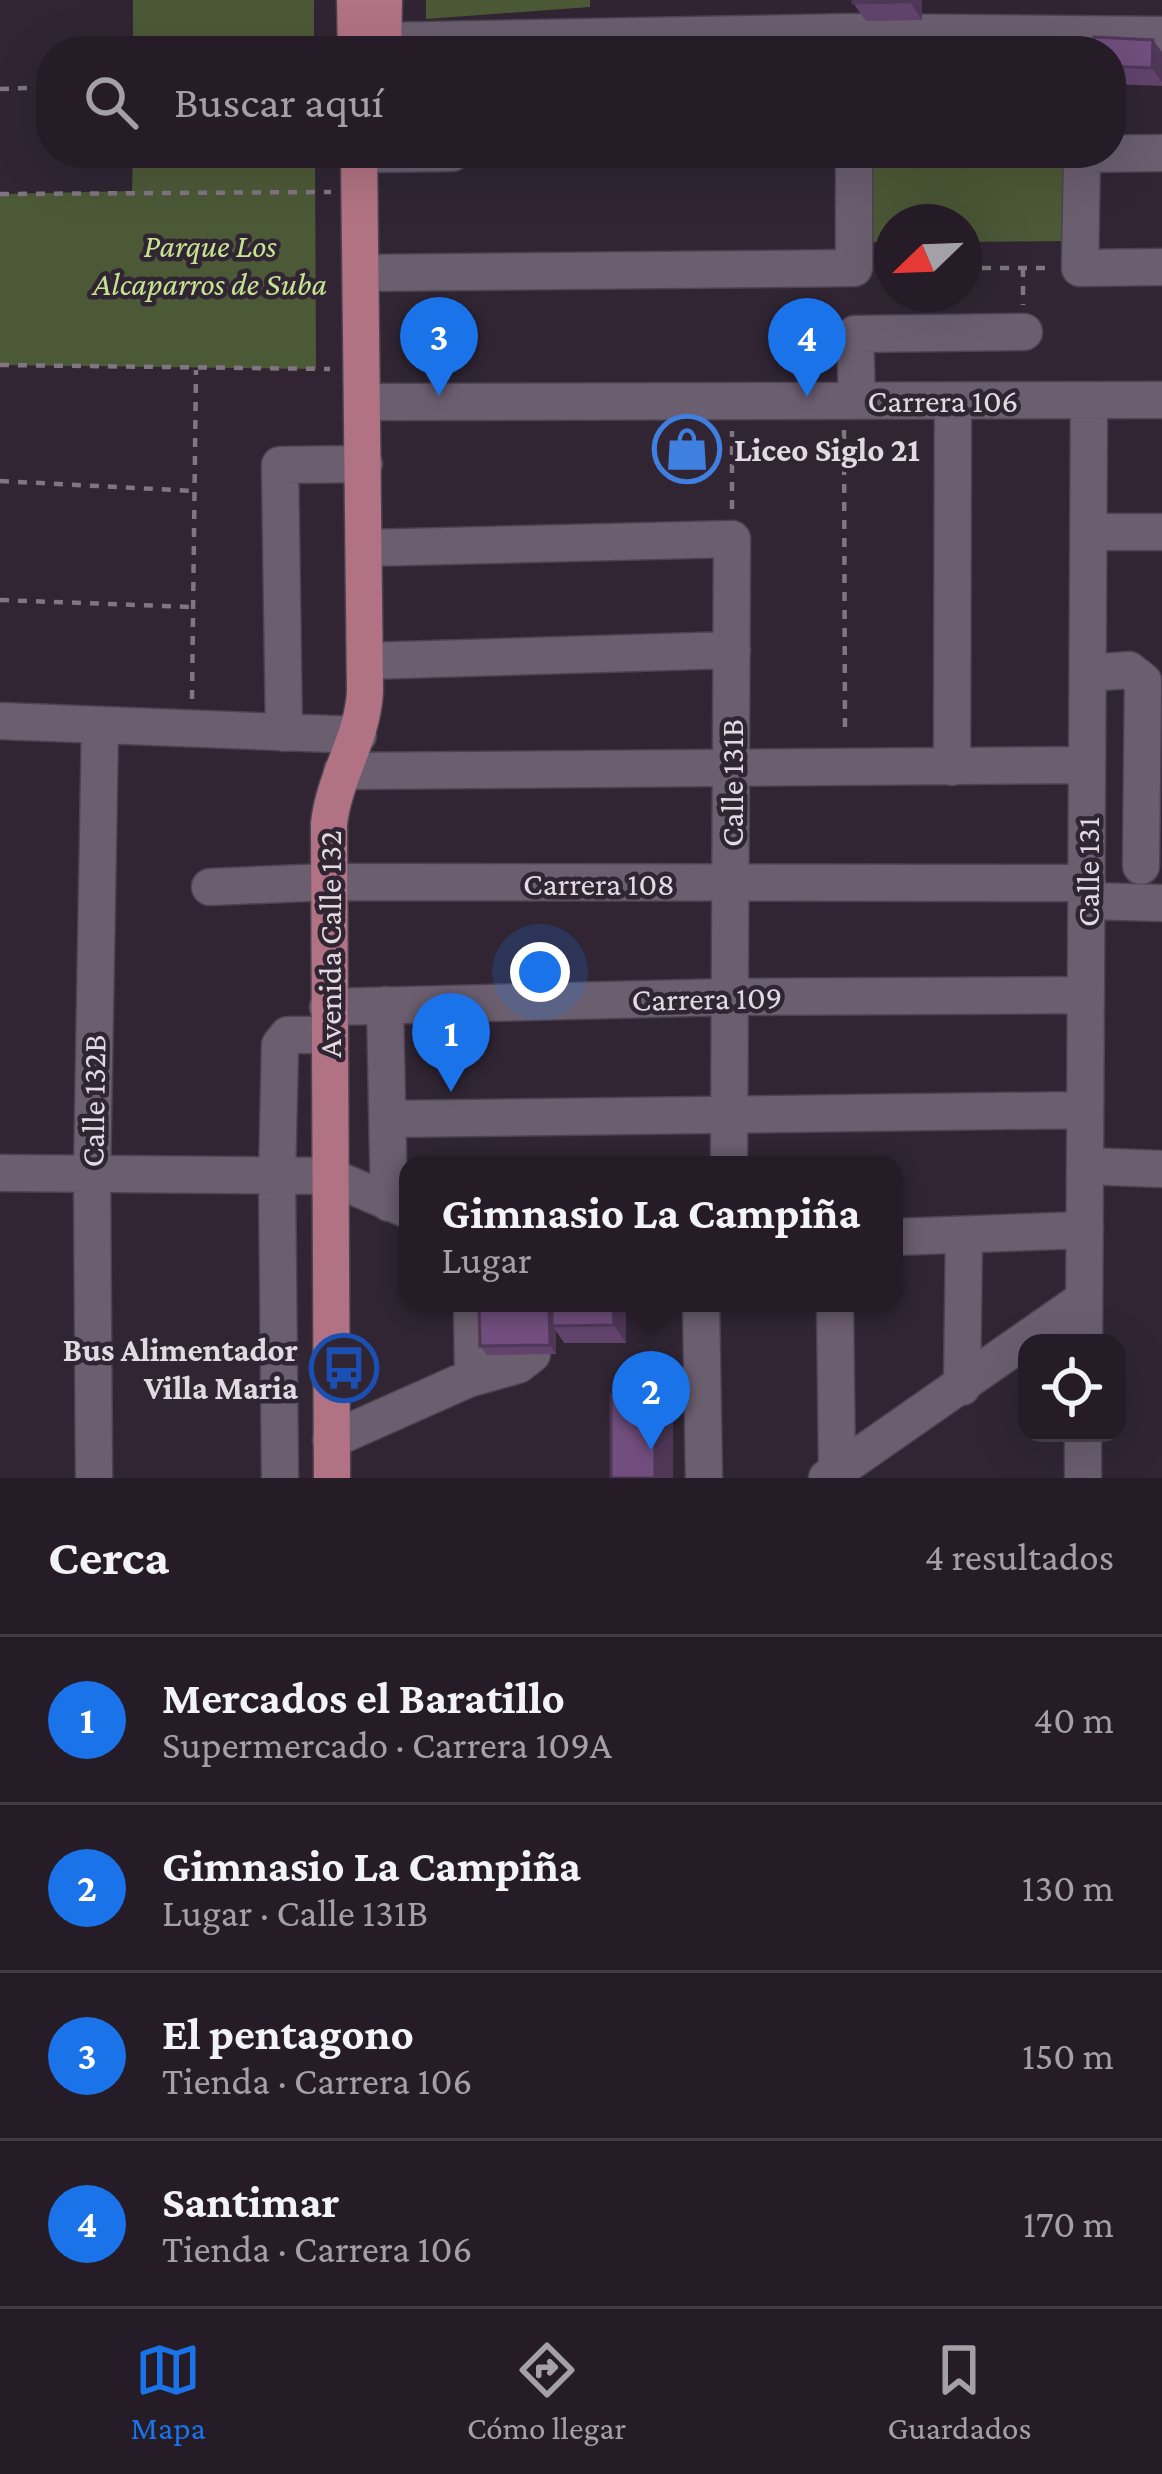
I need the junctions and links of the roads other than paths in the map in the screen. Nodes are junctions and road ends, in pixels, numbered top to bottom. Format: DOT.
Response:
graph roads {
  1 [pos="356,0"];
  2 [pos="384,0"];
  3 [pos="962,16"];
  4 [pos="730,17"];
  5 [pos="620,18"];
  6 [pos="853,28"];
  7 [pos="1084,28"];
  8 [pos="1162,35"];
  9 [pos="370,36"];
  10 [pos="376,36"];
  11 [pos="472,36"];
  12 [pos="1126,153"];
  13 [pos="1162,153"];
  14 [pos="359,168"];
  15 [pos="373,168"];
  16 [pos="854,168"];
  17 [pos="1082,168"];
  18 [pos="1162,267"];
  19 [pos="363,273"];
  20 [pos="1024,332"];
  21 [pos="850,400"];
  22 [pos="1089,400"];
  23 [pos="1162,400"];
  24 [pos="953,401"];
  25 [pos="363,402"];
  26 [pos="364,464"];
  27 [pos="1089,532"];
  28 [pos="1162,532"];
  29 [pos="364,548"];
  30 [pos="732,650"];
  31 [pos="365,661"];
  32 [pos="1088,673"];
  33 [pos="0,721"];
  34 [pos="100,725"];
  35 [pos="284,733"];
  36 [pos="358,735"];
  37 [pos="1088,765"];
  38 [pos="952,767"];
  39 [pos="731,770"];
  40 [pos="342,771"];
  41 [pos="1141,866"];
  42 [pos="328,882"];
  43 [pos="731,883"];
  44 [pos="210,887"];
  45 [pos="1087,892"];
  46 [pos="1162,903"];
  47 [pos="1086,995"];
  48 [pos="730,997"];
  49 [pos="385,1005"];
  50 [pos="328,1021"];
  51 [pos="1085,1110"];
  52 [pos="730,1112"];
  53 [pos="387,1118"];
  54 [pos="729,1156"];
  55 [pos="1085,1166"];
  56 [pos="1162,1169"];
  57 [pos="0,1173"];
  58 [pos="92,1175"];
  59 [pos="329,1176"];
  60 [pos="277,1177"];
  61 [pos="399,1207"];
  62 [pos="1084,1230"];
  63 [pos="964,1235"];
  64 [pos="903,1237"];
  65 [pos="1084,1299"];
  66 [pos="472,1312"];
  67 [pos="701,1312"];
  68 [pos="835,1312"];
  69 [pos="1084,1334"];
  70 [pos="532,1354"];
  71 [pos="468,1379"];
  72 [pos="962,1387"];
  73 [pos="331,1440"];
  74 [pos="1083,1442"];
  75 [pos="832,1474"];
  76 [pos="94,1478"];
  77 [pos="280,1478"];
  78 [pos="332,1478"];
  79 [pos="704,1478"];
  80 [pos="1083,1478"];
  1 -- 9 [label="main road"];
  2 -- 10 [label="main road"];
  3 -- 6 [label="street"];
  3 -- 7 [label="street"];
  4 -- 5 [label="street"];
  4 -- 6 [label="street"];
  5 -- 11 [label="street"];
  7 -- 8 [label="street"];
  12 -- 13 [label="street"];
  14 -- 19 [label="main road, Avenida Calle 132"];
  15 -- 19 [label="main road, Avenida Calle 132"];
  16 -- 19 [label="street"];
  17 -- 18 [label="street"];
  19 -- 25 [label="main road, Avenida Calle 132"];
  20 -- 21 [label="street"];
  21 -- 24 [label="street, Carrera 106"];
  21 -- 25 [label="street, Carrera 106"];
  22 -- 23 [label="street, Carrera 106"];
  22 -- 24 [label="street, Carrera 106"];
  22 -- 27 [label="street, Calle 131"];
  24 -- 38 [label="street"];
  25 -- 26 [label="main road, Avenida Calle 132"];
  26 -- 29 [label="main road, Avenida Calle 132"];
  26 -- 35 [label="street"];
  27 -- 28 [label="street"];
  27 -- 32 [label="street, Calle 131"];
  29 -- 30 [label="street, Calle 131B"];
  29 -- 31 [label="main road, Avenida Calle 132"];
  30 -- 31 [label="street"];
  30 -- 39 [label="street, Calle 131B"];
  31 -- 36 [label="main road, Avenida Calle 132"];
  32 -- 37 [label="street, Calle 131"];
  32 -- 41 [label="street"];
  33 -- 34 [label="street"];
  34 -- 35 [label="street"];
  34 -- 58 [label="street, Calle 132B"];
  35 -- 36 [label="street"];
  36 -- 40 [label="main road, Avenida Calle 132"];
  37 -- 38 [label="street"];
  37 -- 45 [label="street, Calle 131"];
  38 -- 39 [label="street"];
  39 -- 40 [label="street"];
  39 -- 43 [label="street, Calle 131B"];
  40 -- 42 [label="main road, Avenida Calle 132"];
  42 -- 43 [label="street, Carrera 108"];
  42 -- 44 [label="street, Carrera 108"];
  42 -- 50 [label="main road, Avenida Calle 132"];
  43 -- 45 [label="street, Carrera 108"];
  43 -- 48 [label="street, Calle 131B"];
  45 -- 46 [label="street, Carrera 108"];
  45 -- 47 [label="street, Calle 131"];
  47 -- 48 [label="street, Carrera 109"];
  47 -- 51 [label="street, Calle 131"];
  48 -- 49 [label="street, Carrera 109"];
  48 -- 52 [label="street, Calle 131B"];
  49 -- 50 [label="street, Carrera 109"];
  49 -- 53 [label="street"];
  50 -- 59 [label="main road, Avenida Calle 132"];
  50 -- 60 [label="street, Carrera 109"];
  51 -- 52 [label="street"];
  51 -- 55 [label="street, Calle 131"];
  52 -- 53 [label="street"];
  52 -- 54 [label="street, Calle 131B"];
  53 -- 61 [label="street"];
  55 -- 56 [label="street"];
  55 -- 62 [label="street, Calle 131"];
  57 -- 58 [label="street"];
  58 -- 60 [label="street"];
  58 -- 76 [label="street, Calle 132B"];
  59 -- 60 [label="street"];
  59 -- 61 [label="street"];
  59 -- 73 [label="main road, Avenida Calle 132"];
  60 -- 77 [label="street"];
  62 -- 63 [label="street"];
  62 -- 65 [label="street, Calle 131"];
  63 -- 64 [label="street"];
  63 -- 72 [label="street"];
  65 -- 69 [label="street, Calle 131"];
  65 -- 72 [label="street"];
  66 -- 71 [label="street"];
  67 -- 79 [label="street"];
  68 -- 75 [label="street"];
  70 -- 71 [label="street"];
  71 -- 73 [label="street"];
  72 -- 75 [label="street"];
  73 -- 78 [label="main road, Avenida Calle 132"];
  74 -- 80 [label="street"];
}
